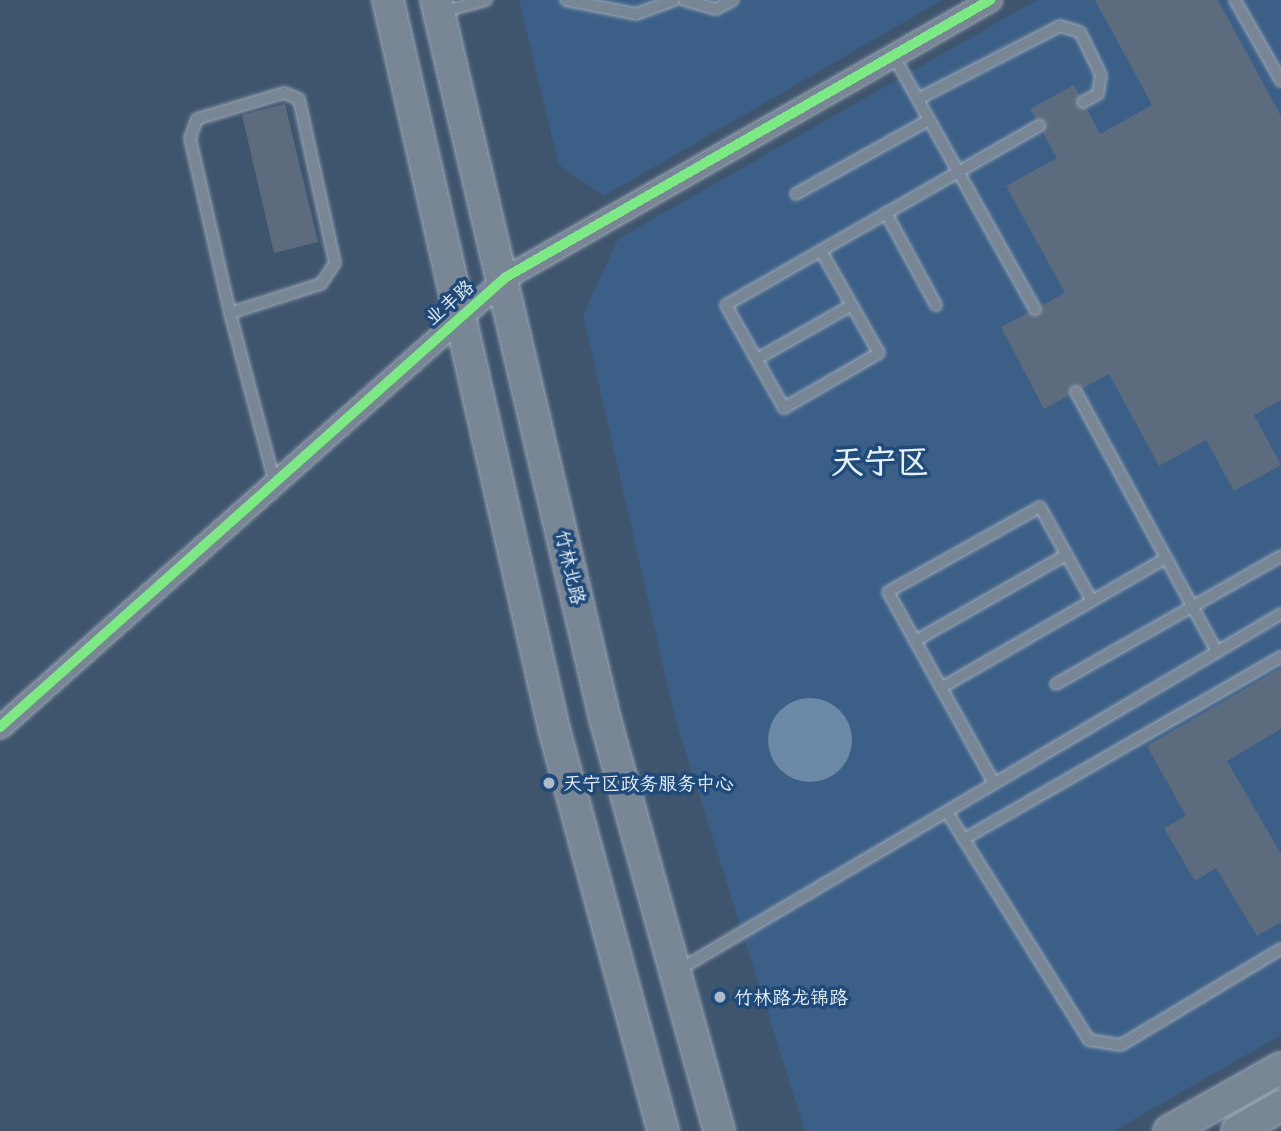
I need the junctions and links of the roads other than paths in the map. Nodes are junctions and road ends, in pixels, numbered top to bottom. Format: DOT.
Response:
graph roads {
  1 [pos="388,0"];
  2 [pos="486,0"];
  3 [pos="566,0"];
  4 [pos="674,0"];
  5 [pos="684,0"];
  6 [pos="733,0"];
  7 [pos="990,0"];
  8 [pos="1236,0"];
  9 [pos="438,6"];
  10 [pos="893,55"];
  11 [pos="1281,81"];
  12 [pos="918,99"];
  13 [pos="1083,102"];
  14 [pos="929,120"];
  15 [pos="1039,126"];
  16 [pos="958,172"];
  17 [pos="796,194"];
  18 [pos="886,214"];
  19 [pos="821,251"];
  20 [pos="506,277"];
  21 [pos="852,305"];
  22 [pos="936,305"];
  23 [pos="1035,309"];
  24 [pos="230,313"];
  25 [pos="459,315"];
  26 [pos="757,359"];
  27 [pos="1076,391"];
  28 [pos="275,483"];
  29 [pos="1066,555"];
  30 [pos="1281,556"];
  31 [pos="1166,558"];
  32 [pos="1092,601"];
  33 [pos="1192,607"];
  34 [pos="1281,614"];
  35 [pos="915,640"];
  36 [pos="1217,652"];
  37 [pos="1281,657"];
  38 [pos="1056,684"];
  39 [pos="942,688"];
  40 [pos="0,727"];
  41 [pos="995,783"];
  42 [pos="947,811"];
  43 [pos="964,839"];
  44 [pos="1281,948"];
  45 [pos="675,972"];
  46 [pos="1281,1068"];
  47 [pos="706,1086"];
  48 [pos="1281,1106"];
  49 [pos="659,1121"];
  50 [pos="719,1131"];
  51 [pos="729,1131"];
  52 [pos="1169,1131"];
  53 [pos="1237,1131"];
  1 -- 25 [label="main road"];
  2 -- 9 [label="lane"];
  3 -- 4 [label="lane"];
  5 -- 6 [label="lane"];
  7 -- 10 [label="street, 业丰路"];
  8 -- 11 [label="lane"];
  9 -- 20 [label="main road, 竹林北路"];
  10 -- 12 [label="lane"];
  10 -- 20 [label="street, 业丰路"];
  12 -- 13 [label="lane"];
  12 -- 14 [label="lane"];
  14 -- 16 [label="lane"];
  14 -- 17 [label="lane"];
  15 -- 16 [label="lane"];
  16 -- 18 [label="lane"];
  16 -- 23 [label="lane"];
  18 -- 19 [label="lane"];
  18 -- 22 [label="lane"];
  19 -- 21 [label="lane"];
  19 -- 26 [label="lane"];
  20 -- 25 [label="street, 业丰路"];
  20 -- 45 [label="main road, 竹林北路"];
  21 -- 26 [label="lane"];
  21 -- 26 [label="lane"];
  24 -- 24 [label="lane"];
  24 -- 28 [label="lane"];
  25 -- 28 [label="street, 业丰路"];
  25 -- 49 [label="main road"];
  27 -- 31 [label="lane"];
  28 -- 40 [label="street, 业丰路"];
  29 -- 32 [label="lane"];
  29 -- 35 [label="lane"];
  29 -- 35 [label="lane"];
  30 -- 33 [label="lane"];
  31 -- 32 [label="lane"];
  31 -- 33 [label="lane"];
  32 -- 39 [label="lane"];
  33 -- 36 [label="lane"];
  33 -- 38 [label="lane"];
  34 -- 36 [label="lane"];
  35 -- 39 [label="lane"];
  36 -- 41 [label="lane"];
  37 -- 43 [label="lane"];
  39 -- 41 [label="lane"];
  41 -- 42 [label="lane"];
  42 -- 43 [label="lane"];
  42 -- 45 [label="lane"];
  43 -- 44 [label="lane"];
  45 -- 47 [label="main road, 竹林北路"];
  46 -- 52 [label="main road"];
  47 -- 50 [label="main road, 竹林北路"];
  47 -- 51 [label="main road"];
  48 -- 53 [label="main road"];
}
